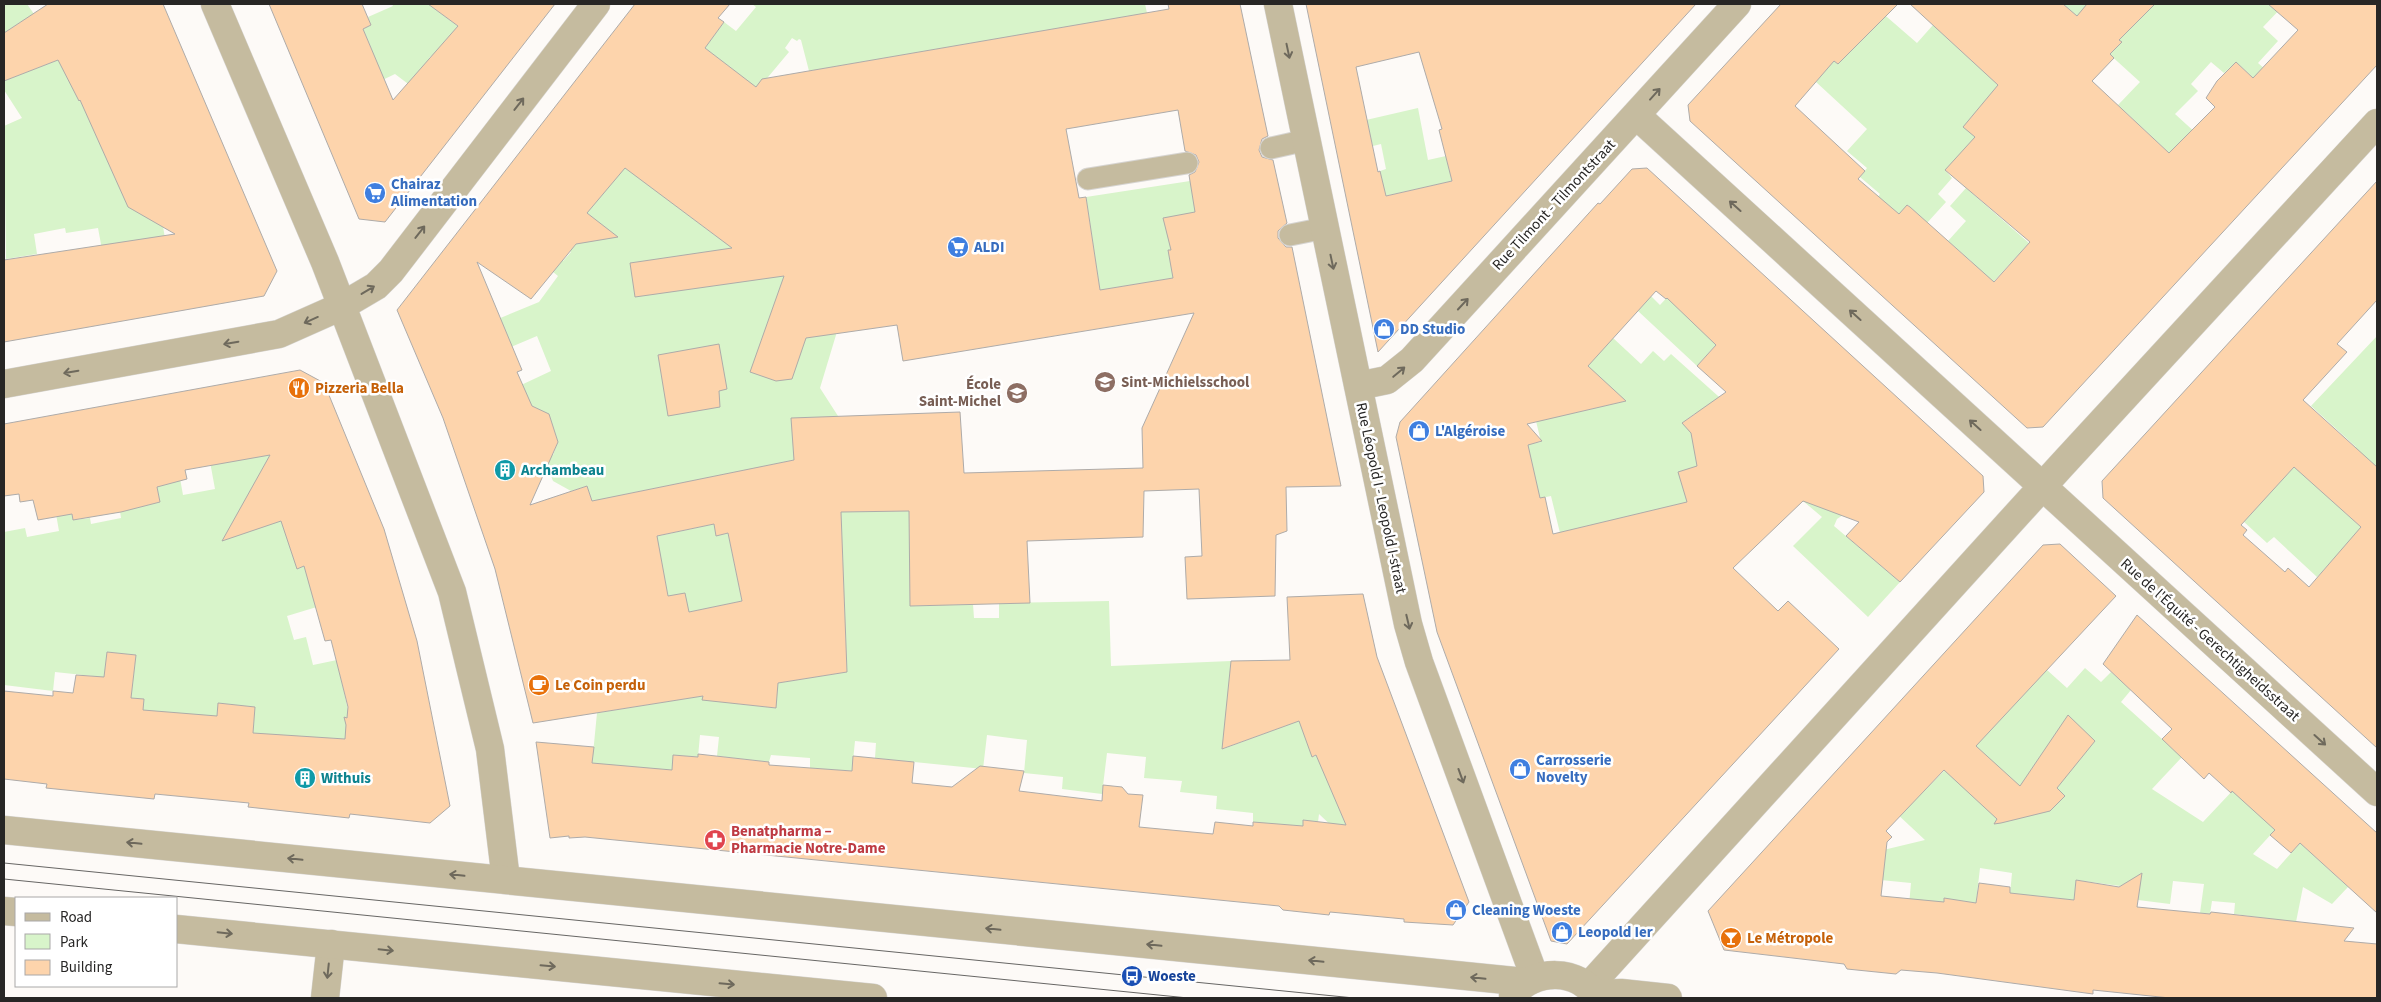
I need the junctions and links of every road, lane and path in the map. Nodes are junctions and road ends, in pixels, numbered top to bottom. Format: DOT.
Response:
graph roads {
  1 [pos="215,4"];
  2 [pos="596,4"];
  3 [pos="1278,4"];
  4 [pos="1737,4"];
  5 [pos="1636,116"];
  6 [pos="2377,123"];
  7 [pos="1307,140"];
  8 [pos="1270,148"];
  9 [pos="1187,163"];
  10 [pos="1088,179"];
  11 [pos="1325,228"];
  12 [pos="1290,235"];
  13 [pos="342,306"];
  14 [pos="4,384"];
  15 [pos="1358,386"];
  16 [pos="2043,487"];
  17 [pos="2377,792"];
  18 [pos="4,830"];
  19 [pos="506,880"];
  20 [pos="178,929"];
  21 [pos="331,944"];
  22 [pos="1524,986"];
  23 [pos="688,989"];
  24 [pos="1593,993"];
  25 [pos="326,998"];
  26 [pos="873,998"];
  27 [pos="1668,998"];
  1 -- 13 [label="street"];
  13 -- 2 [label="street, one-way"];
  3 -- 7 [label="street, Rue Léopold I - Leopold I-straat, one-way"];
  5 -- 4 [label="street, Rue Tilmont - Tilmontstraat, one-way"];
  15 -- 5 [label="street, Rue Tilmont - Tilmontstraat, one-way"];
  16 -- 5 [label="street, Rue de l'Équité - Gerechtigheidsstraat, one-way"];
  6 -- 16 [label="street"];
  7 -- 8 [label="lane"];
  7 -- 11 [label="street, Rue Léopold I - Leopold I-straat"];
  9 -- 10 [label="lane"];
  11 -- 12 [label="lane"];
  11 -- 15 [label="street, Rue Léopold I - Leopold I-straat, one-way"];
  13 -- 14 [label="street, one-way"];
  13 -- 19 [label="street"];
  15 -- 22 [label="street, Rue Léopold I - Leopold I-straat, one-way"];
  16 -- 17 [label="street, Rue de l'Équité - Gerechtigheidsstraat, one-way"];
  16 -- 24 [label="street"];
  19 -- 18 [label="street, one-way"];
  22 -- 19 [label="street, one-way"];
  20 -- 21 [label="street, one-way"];
  21 -- 23 [label="street, one-way"];
  21 -- 25 [label="street, one-way"];
  22 -- 24 [label="street"];
  23 -- 26 [label="street, one-way"];
  24 -- 27 [label="street"];
}
